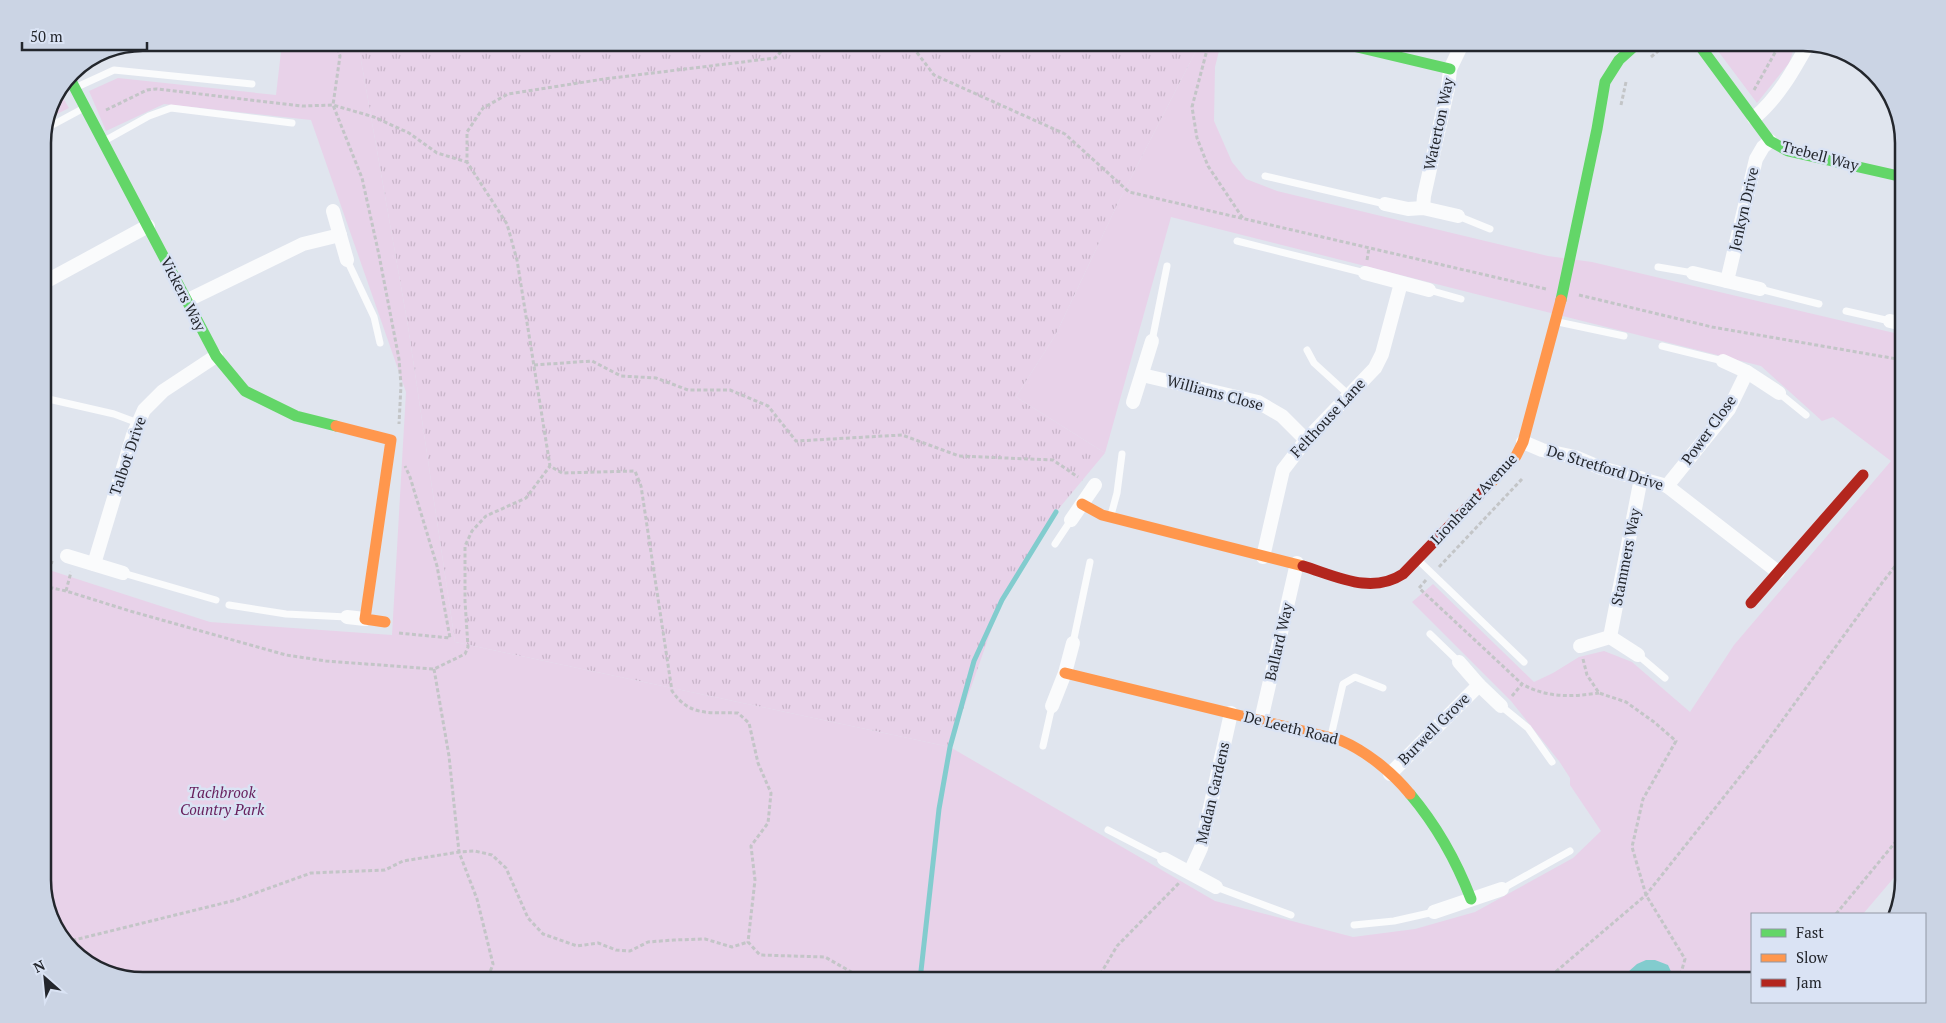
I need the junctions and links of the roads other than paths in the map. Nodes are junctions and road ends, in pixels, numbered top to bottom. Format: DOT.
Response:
graph roads {
  1 [pos="1374,51"];
  2 [pos="1459,51"];
  3 [pos="1629,51"];
  4 [pos="1704,51"];
  5 [pos="1804,51"];
  6 [pos="1450,69"];
  7 [pos="252,84"];
  8 [pos="73,85"];
  9 [pos="74,88"];
  10 [pos="84,108"];
  11 [pos="1754,118"];
  12 [pos="292,123"];
  13 [pos="53,125"];
  14 [pos="1770,141"];
  15 [pos="102,142"];
  16 [pos="1895,175"];
  17 [pos="1265,176"];
  18 [pos="1385,204"];
  19 [pos="1423,208"];
  20 [pos="334,211"];
  21 [pos="1458,216"];
  22 [pos="148,226"];
  23 [pos="1490,228"];
  24 [pos="340,235"];
  25 [pos="1237,241"];
  26 [pos="347,260"];
  27 [pos="1167,266"];
  28 [pos="1658,267"];
  29 [pos="1365,273"];
  30 [pos="1694,273"];
  31 [pos="51,279"];
  32 [pos="1727,281"];
  33 [pos="1401,283"];
  34 [pos="1760,289"];
  35 [pos="1428,290"];
  36 [pos="1461,299"];
  37 [pos="188,300"];
  38 [pos="1820,304"];
  39 [pos="1846,311"];
  40 [pos="1556,322"];
  41 [pos="1895,322"];
  42 [pos="1624,336"];
  43 [pos="1152,341"];
  44 [pos="380,343"];
  45 [pos="1662,346"];
  46 [pos="1307,350"];
  47 [pos="216,356"];
  48 [pos="1723,361"];
  49 [pos="1747,372"];
  50 [pos="1142,374"];
  51 [pos="1779,393"];
  52 [pos="1349,395"];
  53 [pos="51,400"];
  54 [pos="1133,402"];
  55 [pos="1806,414"];
  56 [pos="138,423"];
  57 [pos="1306,440"];
  58 [pos="1524,442"];
  59 [pos="1122,454"];
  60 [pos="1863,475"];
  61 [pos="1641,478"];
  62 [pos="1095,484"];
  63 [pos="1667,486"];
  64 [pos="1082,504"];
  65 [pos="1110,517"];
  66 [pos="1071,520"];
  67 [pos="1054,544"];
  68 [pos="1263,557"];
  69 [pos="1417,560"];
  70 [pos="1090,562"];
  71 [pos="94,564"];
  72 [pos="1297,564"];
  73 [pos="66,565"];
  74 [pos="1778,572"];
  75 [pos="123,573"];
  76 [pos="216,600"];
  77 [pos="1751,603"];
  78 [pos="229,605"];
  79 [pos="347,617"];
  80 [pos="365,619"];
  81 [pos="388,627"];
  82 [pos="1430,634"];
  83 [pos="1610,637"];
  84 [pos="1074,643"];
  85 [pos="1580,646"];
  86 [pos="1638,655"];
  87 [pos="1459,662"];
  88 [pos="1524,662"];
  89 [pos="1066,673"];
  90 [pos="1665,678"];
  91 [pos="1479,685"];
  92 [pos="1383,688"];
  93 [pos="1052,706"];
  94 [pos="1501,706"];
  95 [pos="1231,713"];
  96 [pos="1261,720"];
  97 [pos="1331,737"];
  98 [pos="1043,746"];
  99 [pos="1552,762"];
  100 [pos="1390,774"];
  101 [pos="1108,830"];
  102 [pos="1570,851"];
  103 [pos="1164,859"];
  104 [pos="1190,872"];
  105 [pos="1216,888"];
  106 [pos="1502,889"];
  107 [pos="1471,899"];
  108 [pos="1434,912"];
  109 [pos="1291,915"];
  110 [pos="1354,925"];
  1 -- 6 [label="street"];
  2 -- 6 [label="street, Waterton Way"];
  3 -- 40 [label="street, Lionheart Avenue"];
  4 -- 11 [label="street, Trebell Way"];
  5 -- 11 [label="street"];
  6 -- 19 [label="street, Waterton Way"];
  7 -- 9 [label="lane"];
  8 -- 9 [label="street, Vickers Way"];
  9 -- 10 [label="street, Vickers Way"];
  10 -- 13 [label="lane"];
  10 -- 15 [label="street, Vickers Way"];
  11 -- 14 [label="street, Trebell Way"];
  12 -- 15 [label="lane"];
  14 -- 16 [label="street, Trebell Way"];
  14 -- 32 [label="street, Jenkyn Drive"];
  15 -- 22 [label="street, Vickers Way"];
  17 -- 18 [label="lane"];
  18 -- 19 [label="street"];
  19 -- 21 [label="street"];
  20 -- 24 [label="street"];
  21 -- 23 [label="lane"];
  22 -- 31 [label="street"];
  22 -- 37 [label="street, Vickers Way"];
  24 -- 26 [label="street"];
  24 -- 37 [label="street"];
  25 -- 29 [label="lane"];
  26 -- 44 [label="lane"];
  27 -- 43 [label="lane"];
  28 -- 30 [label="lane"];
  29 -- 33 [label="street"];
  30 -- 32 [label="street"];
  32 -- 34 [label="street"];
  33 -- 35 [label="street"];
  33 -- 52 [label="street, Felthouse Lane"];
  34 -- 38 [label="lane"];
  35 -- 36 [label="lane"];
  37 -- 47 [label="street, Vickers Way"];
  39 -- 41 [label="lane"];
  40 -- 42 [label="lane"];
  40 -- 58 [label="street, Lionheart Avenue"];
  43 -- 50 [label="street"];
  45 -- 48 [label="lane"];
  46 -- 52 [label="lane"];
  47 -- 56 [label="street, Talbot Drive"];
  47 -- 80 [label="street, Vickers Way"];
  48 -- 49 [label="street"];
  49 -- 51 [label="street"];
  49 -- 63 [label="street, Power Close"];
  50 -- 54 [label="street"];
  50 -- 57 [label="street, Williams Close"];
  51 -- 55 [label="lane"];
  52 -- 57 [label="street, Felthouse Lane"];
  53 -- 56 [label="lane"];
  56 -- 71 [label="street, Talbot Drive"];
  57 -- 68 [label="street, Felthouse Lane"];
  58 -- 61 [label="street, De Stretford Drive"];
  58 -- 69 [label="street, Lionheart Avenue"];
  59 -- 65 [label="lane"];
  60 -- 74 [label="street"];
  61 -- 63 [label="street, De Stretford Drive"];
  61 -- 83 [label="street, Stammers Way"];
  62 -- 64 [label="street"];
  63 -- 74 [label="street, De Stretford Drive"];
  64 -- 65 [label="street, Lionheart Avenue"];
  64 -- 66 [label="street"];
  65 -- 68 [label="street, Lionheart Avenue"];
  66 -- 67 [label="lane"];
  68 -- 72 [label="street, Lionheart Avenue"];
  69 -- 72 [label="street, Lionheart Avenue"];
  69 -- 88 [label="lane"];
  70 -- 84 [label="lane"];
  71 -- 73 [label="street"];
  71 -- 75 [label="street"];
  72 -- 96 [label="street, Ballard Way"];
  74 -- 77 [label="street"];
  75 -- 76 [label="lane"];
  78 -- 79 [label="lane"];
  79 -- 80 [label="street"];
  80 -- 81 [label="street"];
  82 -- 87 [label="lane"];
  83 -- 85 [label="street"];
  83 -- 86 [label="street"];
  84 -- 89 [label="street"];
  86 -- 90 [label="lane"];
  87 -- 91 [label="street, Burwell Grove"];
  89 -- 93 [label="street"];
  89 -- 95 [label="street, De Leeth Road"];
  91 -- 94 [label="street, Burwell Grove"];
  91 -- 100 [label="street, Burwell Grove"];
  92 -- 97 [label="lane"];
  93 -- 98 [label="lane"];
  94 -- 99 [label="lane"];
  95 -- 96 [label="street, De Leeth Road"];
  95 -- 104 [label="street, Madan Gardens"];
  96 -- 97 [label="street, De Leeth Road"];
  97 -- 100 [label="street, De Leeth Road"];
  100 -- 107 [label="street, De Leeth Road"];
  101 -- 103 [label="lane"];
  102 -- 106 [label="lane"];
  103 -- 104 [label="street"];
  104 -- 105 [label="street"];
  105 -- 109 [label="lane"];
  106 -- 107 [label="street"];
  107 -- 108 [label="street"];
  108 -- 110 [label="lane"];
}
